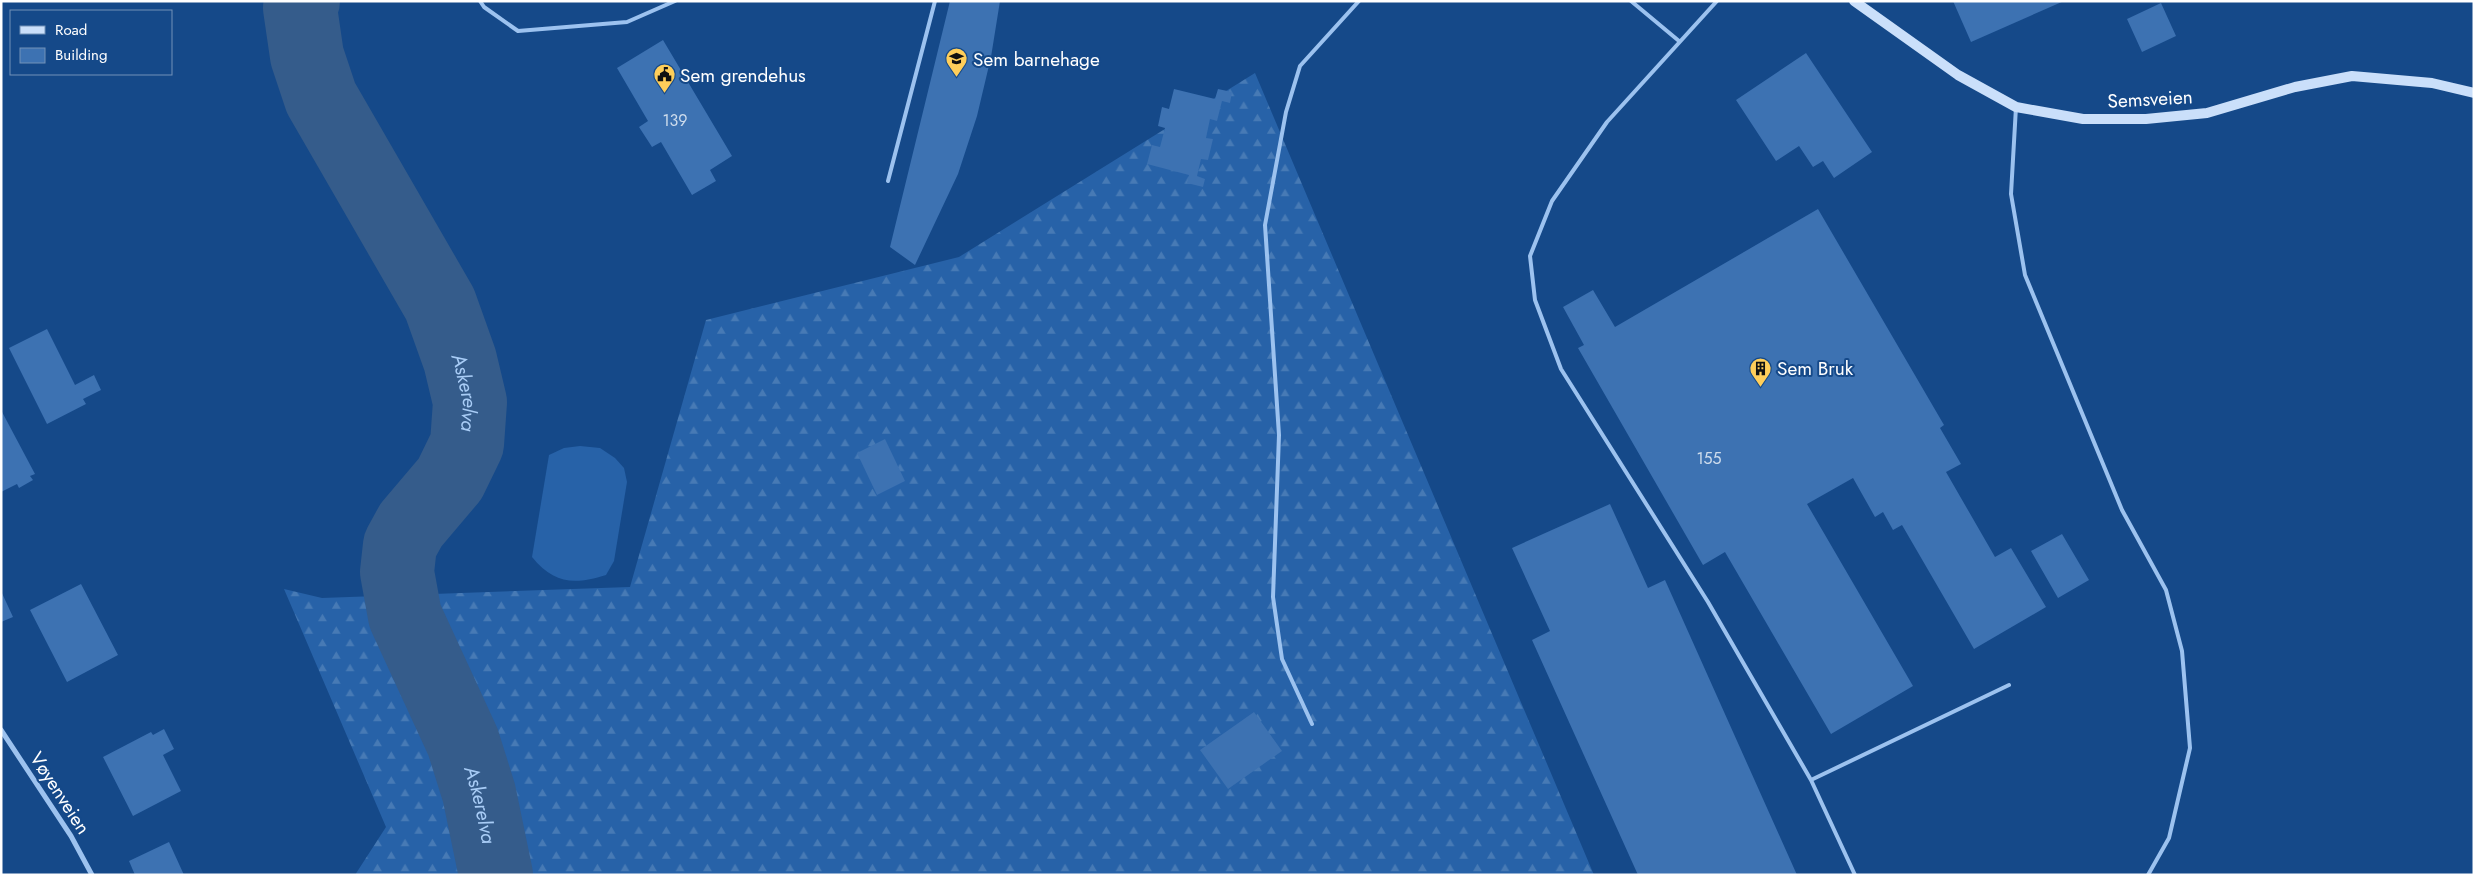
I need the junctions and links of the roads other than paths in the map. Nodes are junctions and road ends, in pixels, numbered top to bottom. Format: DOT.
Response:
graph roads {
  1 [pos="480,1"];
  2 [pos="675,1"];
  3 [pos="935,1"];
  4 [pos="1359,1"];
  5 [pos="1631,1"];
  6 [pos="1717,1"];
  7 [pos="1854,1"];
  8 [pos="1679,41"];
  9 [pos="2474,93"];
  10 [pos="2016,107"];
  11 [pos="888,181"];
  12 [pos="2009,684"];
  13 [pos="1312,724"];
  14 [pos="1,730"];
  15 [pos="1811,780"];
  16 [pos="92,875"];
  17 [pos="1855,875"];
  18 [pos="2148,875"];
  1 -- 2 [label="lane"];
  3 -- 11 [label="lane"];
  4 -- 13 [label="lane"];
  5 -- 8 [label="lane"];
  6 -- 8 [label="lane"];
  7 -- 10 [label="main road, Semsveien"];
  8 -- 15 [label="lane"];
  9 -- 10 [label="main road, Semsveien"];
  10 -- 18 [label="lane"];
  12 -- 15 [label="lane"];
  14 -- 16 [label="street, Vøyenveien"];
  15 -- 17 [label="lane"];
}
